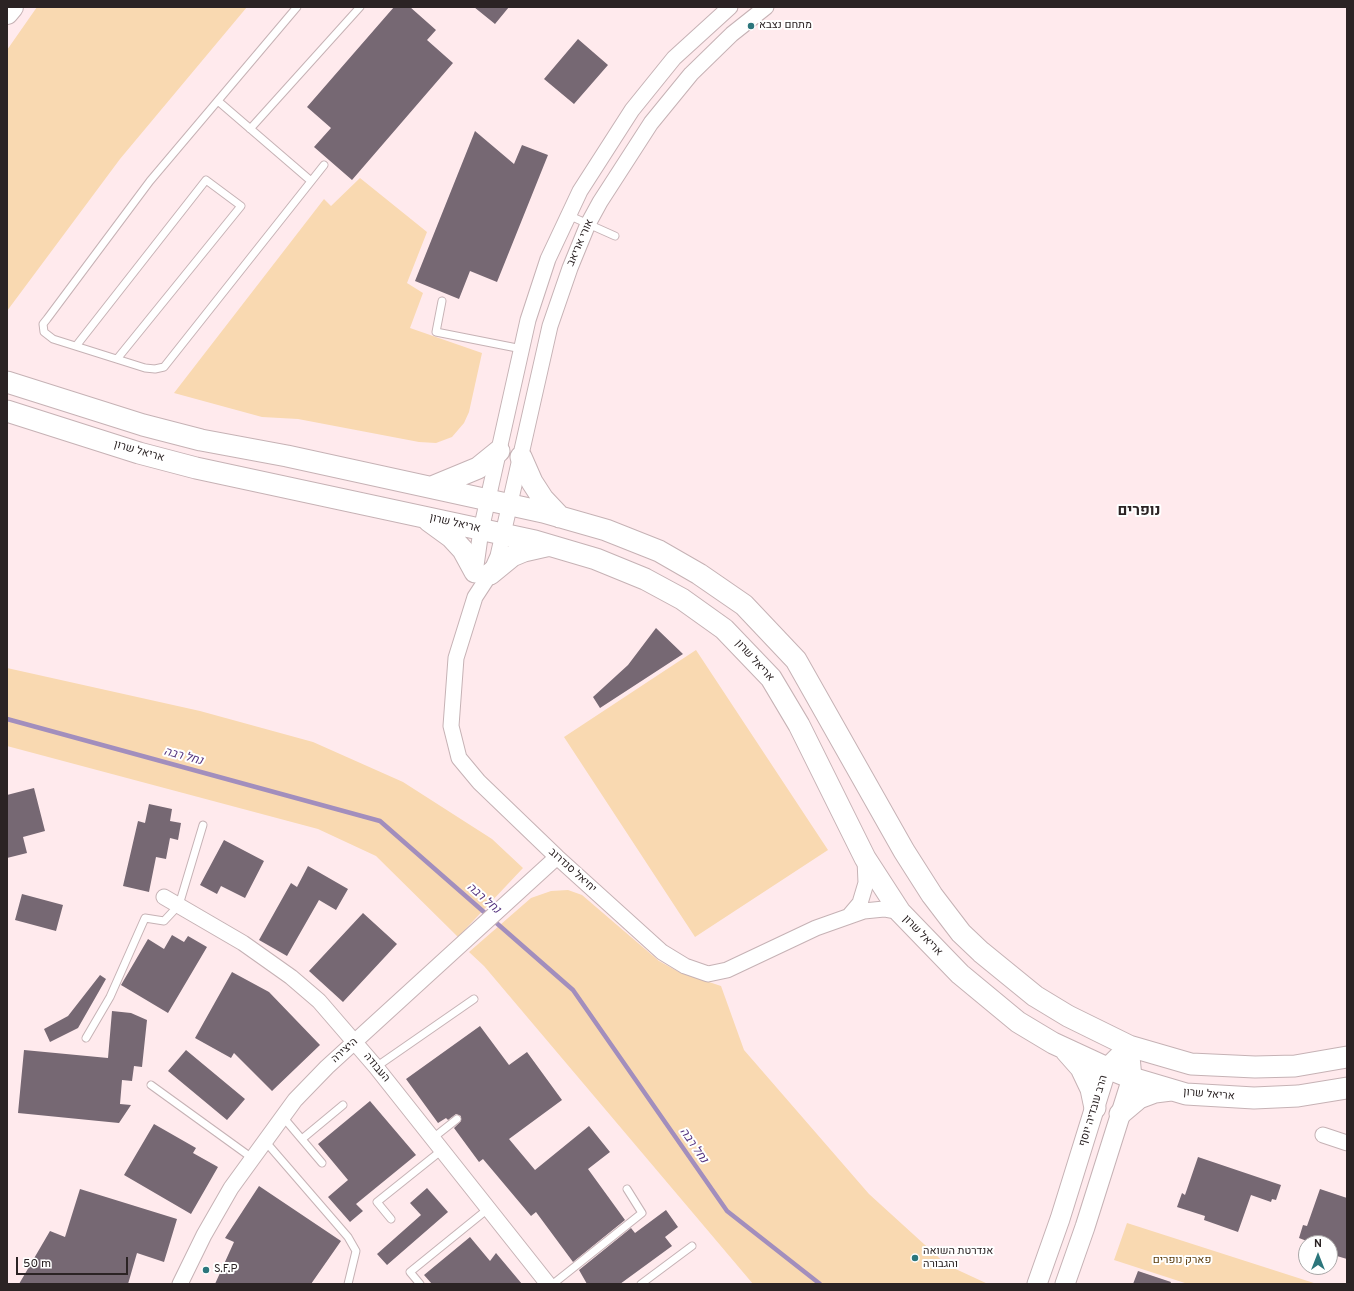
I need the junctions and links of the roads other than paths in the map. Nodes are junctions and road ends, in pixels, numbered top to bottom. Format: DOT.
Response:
graph roads {
  1 [pos="12,7"];
  2 [pos="297,7"];
  3 [pos="360,7"];
  4 [pos="730,7"];
  5 [pos="766,7"];
  6 [pos="7,13"];
  7 [pos="218,101"];
  8 [pos="250,129"];
  9 [pos="324,165"];
  10 [pos="311,181"];
  11 [pos="568,215"];
  12 [pos="588,224"];
  13 [pos="615,236"];
  14 [pos="442,301"];
  15 [pos="76,346"];
  16 [pos="522,349"];
  17 [pos="118,359"];
  18 [pos="7,382"];
  19 [pos="7,411"];
  20 [pos="499,451"];
  21 [pos="521,457"];
  22 [pos="432,488"];
  23 [pos="488,500"];
  24 [pos="510,505"];
  25 [pos="424,517"];
  26 [pos="560,517"];
  27 [pos="481,530"];
  28 [pos="504,535"];
  29 [pos="548,545"];
  30 [pos="482,573"];
  31 [pos="203,825"];
  32 [pos="557,857"];
  33 [pos="865,858"];
  34 [pos="164,897"];
  35 [pos="179,905"];
  36 [pos="900,912"];
  37 [pos="849,916"];
  38 [pos="474,999"];
  39 [pos="86,1038"];
  40 [pos="354,1042"];
  41 [pos="1129,1046"];
  42 [pos="1063,1048"];
  43 [pos="1347,1057"];
  44 [pos="376,1067"];
  45 [pos="1107,1068"];
  46 [pos="1132,1078"];
  47 [pos="151,1085"];
  48 [pos="1347,1088"];
  49 [pos="1172,1090"];
  50 [pos="343,1105"];
  51 [pos="1095,1108"];
  52 [pos="1120,1114"];
  53 [pos="283,1116"];
  54 [pos="457,1119"];
  55 [pos="1323,1135"];
  56 [pos="302,1139"];
  57 [pos="265,1141"];
  58 [pos="1347,1143"];
  59 [pos="437,1144"];
  60 [pos="252,1158"];
  61 [pos="322,1163"];
  62 [pos="627,1189"];
  63 [pos="489,1208"];
  64 [pos="391,1219"];
  65 [pos="692,1246"];
  66 [pos="180,1284"];
  67 [pos="348,1284"];
  68 [pos="420,1284"];
  69 [pos="548,1284"];
  70 [pos="554,1284"];
  71 [pos="641,1284"];
  72 [pos="1037,1284"];
  73 [pos="1065,1284"];
  1 -- 6 [label="main road"];
  2 -- 7 [label="lane"];
  3 -- 8 [label="lane"];
  4 -- 11 [label="street, אורי אריאב"];
  5 -- 12 [label="street, אורי אריאב"];
  7 -- 8 [label="lane"];
  7 -- 15 [label="lane"];
  8 -- 10 [label="lane"];
  9 -- 10 [label="lane"];
  10 -- 17 [label="lane"];
  11 -- 12 [label="lane"];
  11 -- 16 [label="street, אורי אריאב"];
  12 -- 13 [label="lane"];
  12 -- 21 [label="street, אורי אריאב"];
  14 -- 16 [label="lane"];
  15 -- 17 [label="lane"];
  15 -- 17 [label="lane"];
  16 -- 20 [label="street, אורי אריאב"];
  18 -- 22 [label="main road"];
  19 -- 25 [label="main road, אריאל שרון"];
  20 -- 22 [label="main road"];
  20 -- 23 [label="street, אורי אריאב"];
  21 -- 24 [label="street, אורי אריאב"];
  21 -- 26 [label="main road"];
  22 -- 23 [label="main road"];
  23 -- 24 [label="main road"];
  23 -- 27 [label="street, יחיאל סנדרוב"];
  24 -- 26 [label="main road"];
  24 -- 28 [label="street, אורי אריאב"];
  25 -- 27 [label="main road, אריאל שרון"];
  25 -- 30 [label="main road"];
  26 -- 41 [label="main road"];
  27 -- 28 [label="main road, אריאל שרון"];
  27 -- 30 [label="street, יחיאל סנדרוב"];
  28 -- 29 [label="main road, אריאל שרון"];
  28 -- 30 [label="street, יחיאל סנדרוב"];
  29 -- 30 [label="main road"];
  29 -- 33 [label="main road, אריאל שרון"];
  30 -- 32 [label="street, יחיאל סנדרוב"];
  31 -- 35 [label="lane"];
  32 -- 37 [label="street, יחיאל סנדרוב"];
  32 -- 40 [label="street, היצירה"];
  33 -- 36 [label="main road, אריאל שרון"];
  33 -- 37 [label="street"];
  34 -- 35 [label="street, העבודה"];
  35 -- 39 [label="lane"];
  35 -- 40 [label="street, העבודה"];
  36 -- 37 [label="street, יחיאל סנדרוב"];
  36 -- 42 [label="main road, אריאל שרון"];
  38 -- 44 [label="lane"];
  40 -- 44 [label="street, העבודה"];
  40 -- 53 [label="street, היצירה"];
  41 -- 43 [label="main road"];
  41 -- 45 [label="street, הרב עובדיה יוסף"];
  41 -- 46 [label="street"];
  42 -- 45 [label="main road, אריאל שרון"];
  42 -- 51 [label="main road"];
  44 -- 59 [label="street, העבודה"];
  45 -- 46 [label="main road, אריאל שרון"];
  45 -- 51 [label="street, הרב עובדיה יוסף"];
  46 -- 49 [label="main road, אריאל שרון"];
  46 -- 52 [label="street"];
  47 -- 60 [label="lane"];
  48 -- 49 [label="main road, אריאל שרון"];
  49 -- 52 [label="main road"];
  50 -- 56 [label="lane"];
  51 -- 72 [label="street, הרב עובדיה יוסף"];
  52 -- 73 [label="street"];
  53 -- 56 [label="lane"];
  53 -- 57 [label="street, היצירה"];
  54 -- 59 [label="lane"];
  55 -- 58 [label="street"];
  56 -- 61 [label="lane"];
  57 -- 60 [label="street, היצירה"];
  57 -- 67 [label="lane"];
  59 -- 63 [label="street, העבודה"];
  59 -- 64 [label="lane"];
  60 -- 66 [label="street, היצירה"];
  62 -- 70 [label="lane"];
  63 -- 68 [label="lane"];
  63 -- 69 [label="street, העבודה"];
  65 -- 71 [label="lane"];
}
